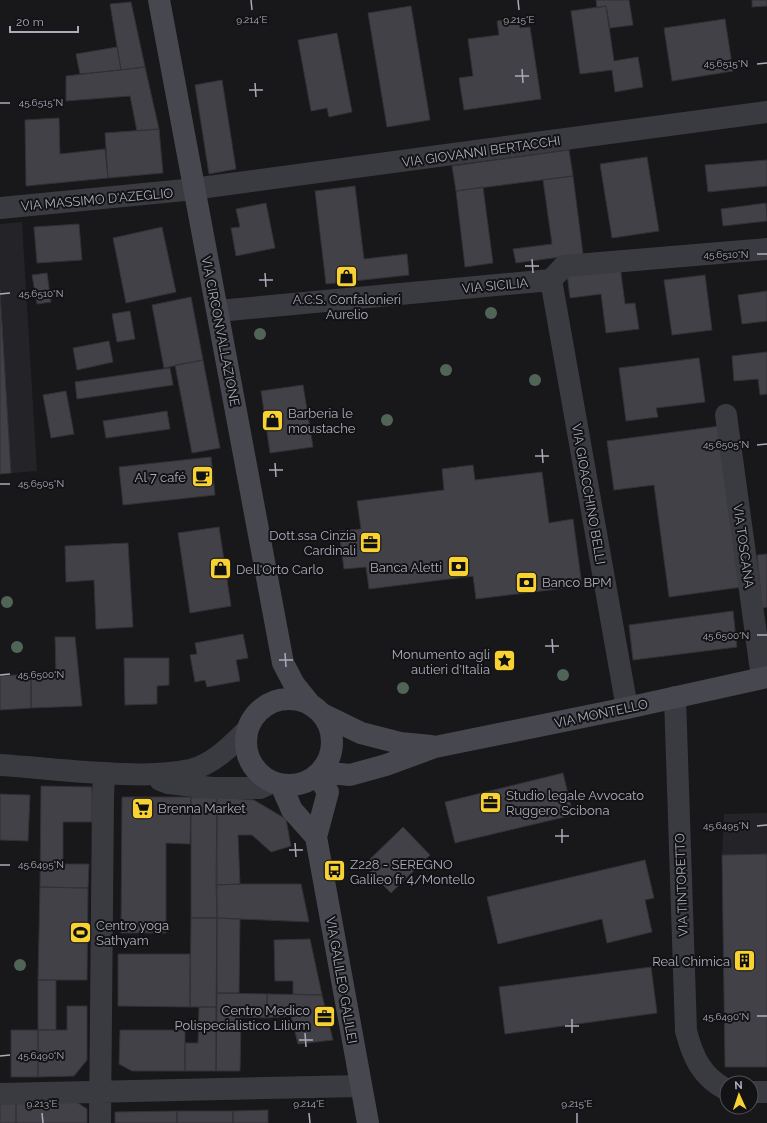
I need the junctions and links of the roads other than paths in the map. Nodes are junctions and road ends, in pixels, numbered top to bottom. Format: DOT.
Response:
graph roads {
  1 [pos="158,0"];
  2 [pos="767,112"];
  3 [pos="194,189"];
  4 [pos="0,208"];
  5 [pos="767,249"];
  6 [pos="551,280"];
  7 [pos="218,311"];
  8 [pos="726,415"];
  9 [pos="283,663"];
  10 [pos="765,677"];
  11 [pos="674,697"];
  12 [pos="627,708"];
  13 [pos="261,709"];
  14 [pos="316,709"];
  15 [pos="247,730"];
  16 [pos="435,747"];
  17 [pos="0,765"];
  18 [pos="104,773"];
  19 [pos="148,775"];
  20 [pos="322,780"];
  21 [pos="277,784"];
  22 [pos="316,837"];
  23 [pos="361,1086"];
  24 [pos="719,1086"];
  25 [pos="100,1093"];
  26 [pos="0,1094"];
  27 [pos="100,1123"];
  28 [pos="368,1123"];
  1 -- 3 [label="street, VIA CIRCONVALLAZIONE"];
  2 -- 3 [label="street, VIA GIOVANNI BERTACCHI"];
  3 -- 4 [label="street, VIA MASSIMO D'AZEGLIO"];
  3 -- 7 [label="street, VIA CIRCONVALLAZIONE"];
  5 -- 6 [label="street"];
  6 -- 7 [label="street, VIA SICILIA"];
  6 -- 12 [label="street, VIA GIOACCHINO BELLI"];
  7 -- 9 [label="street, VIA CIRCONVALLAZIONE"];
  8 -- 10 [label="street, VIA TOSCANA"];
  9 -- 13 [label="street"];
  9 -- 14 [label="street, VIA CIRCONVALLAZIONE"];
  10 -- 11 [label="street, VIA MONTELLO"];
  11 -- 12 [label="street, VIA MONTELLO"];
  11 -- 24 [label="street, VIA TINTORETTO"];
  12 -- 16 [label="street, VIA MONTELLO"];
  13 -- 14 [label="street"];
  13 -- 15 [label="street"];
  14 -- 16 [label="street, VIA MONTELLO"];
  14 -- 20 [label="street"];
  15 -- 19 [label="street"];
  15 -- 21 [label="street"];
  16 -- 20 [label="street, VIA MONTELLO"];
  17 -- 18 [label="street"];
  18 -- 19 [label="street"];
  18 -- 25 [label="street"];
  19 -- 21 [label="street"];
  20 -- 21 [label="street"];
  20 -- 22 [label="street, VIA GALILEO GALILEI"];
  21 -- 22 [label="street"];
  22 -- 23 [label="street, VIA GALILEO GALILEI"];
  23 -- 25 [label="street"];
  23 -- 28 [label="street, VIA GALILEO GALILEI"];
  25 -- 26 [label="street"];
  25 -- 27 [label="street"];
}
